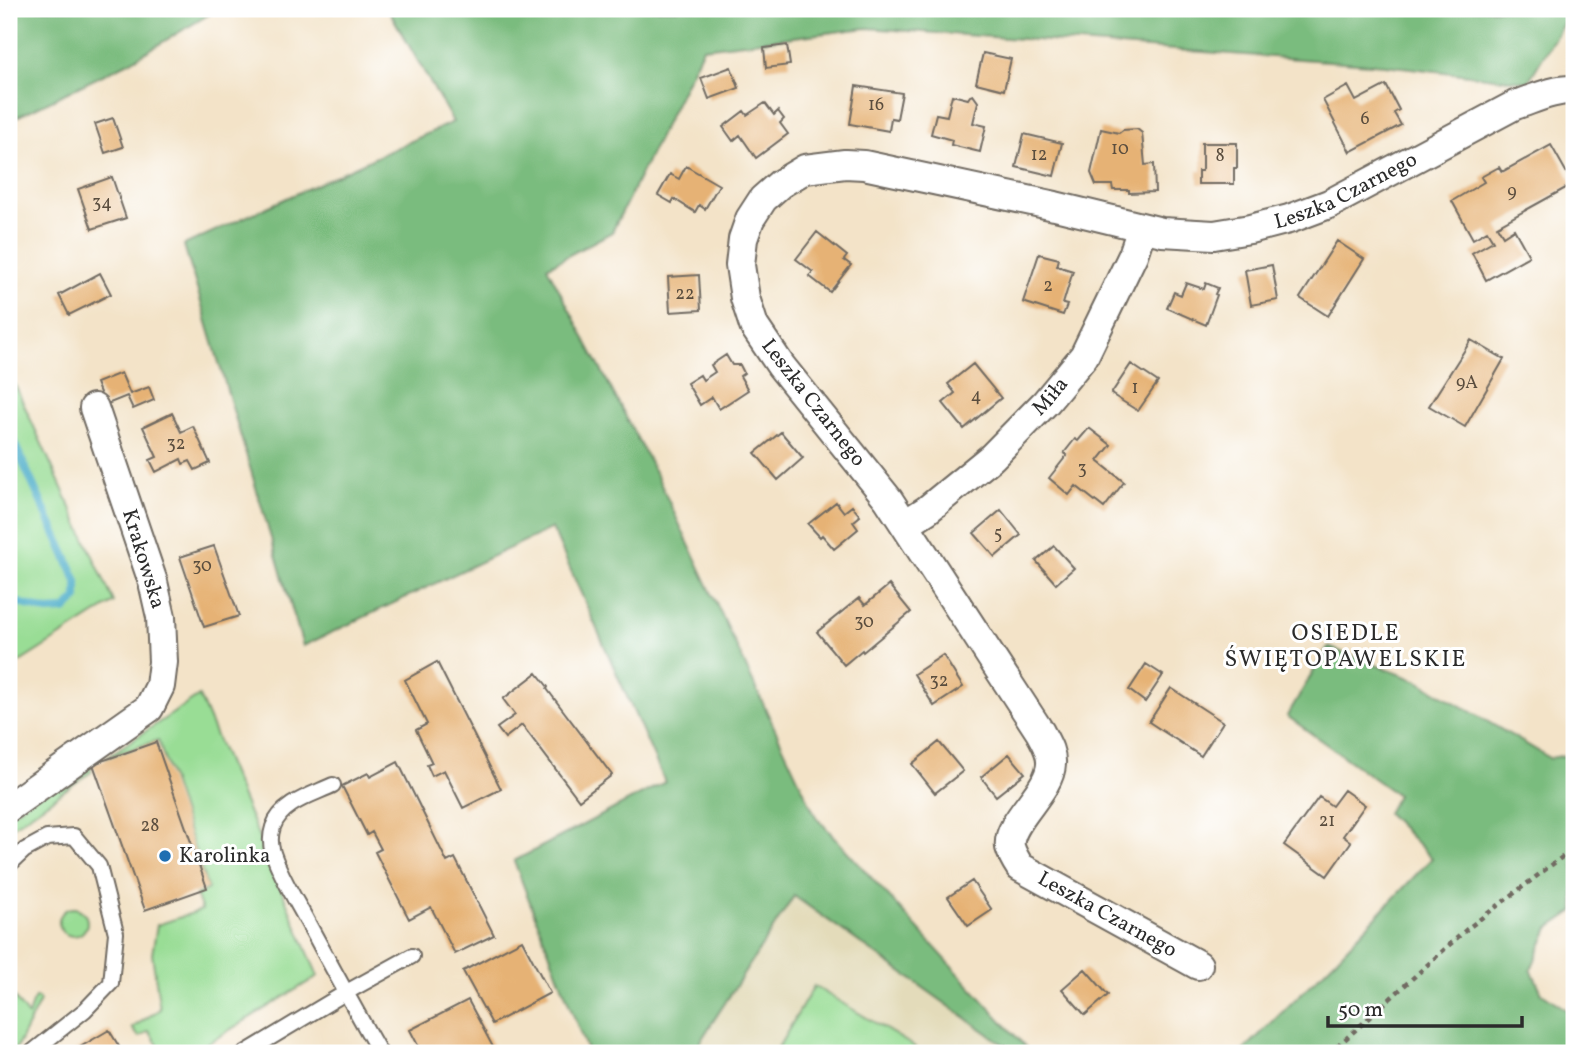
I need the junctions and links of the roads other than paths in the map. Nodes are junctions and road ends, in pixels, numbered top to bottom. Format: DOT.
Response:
graph roads {
  1 [pos="1574,90"];
  2 [pos="1142,228"];
  3 [pos="94,408"];
  4 [pos="905,524"];
  5 [pos="333,785"];
  6 [pos="9,807"];
  7 [pos="9,865"];
  8 [pos="412,956"];
  9 [pos="1198,965"];
  10 [pos="345,993"];
  11 [pos="31,1053"];
  12 [pos="245,1053"];
  13 [pos="380,1053"];
  1 -- 2 [label="street, Leszka Czarnego"];
  2 -- 4 [label="street, Miła"];
  2 -- 4 [label="street, Leszka Czarnego"];
  3 -- 6 [label="street, Krakowska"];
  4 -- 9 [label="street, Leszka Czarnego"];
  5 -- 10 [label="lane"];
  7 -- 11 [label="lane"];
  8 -- 10 [label="lane"];
  10 -- 12 [label="lane"];
  10 -- 13 [label="lane"];
}
